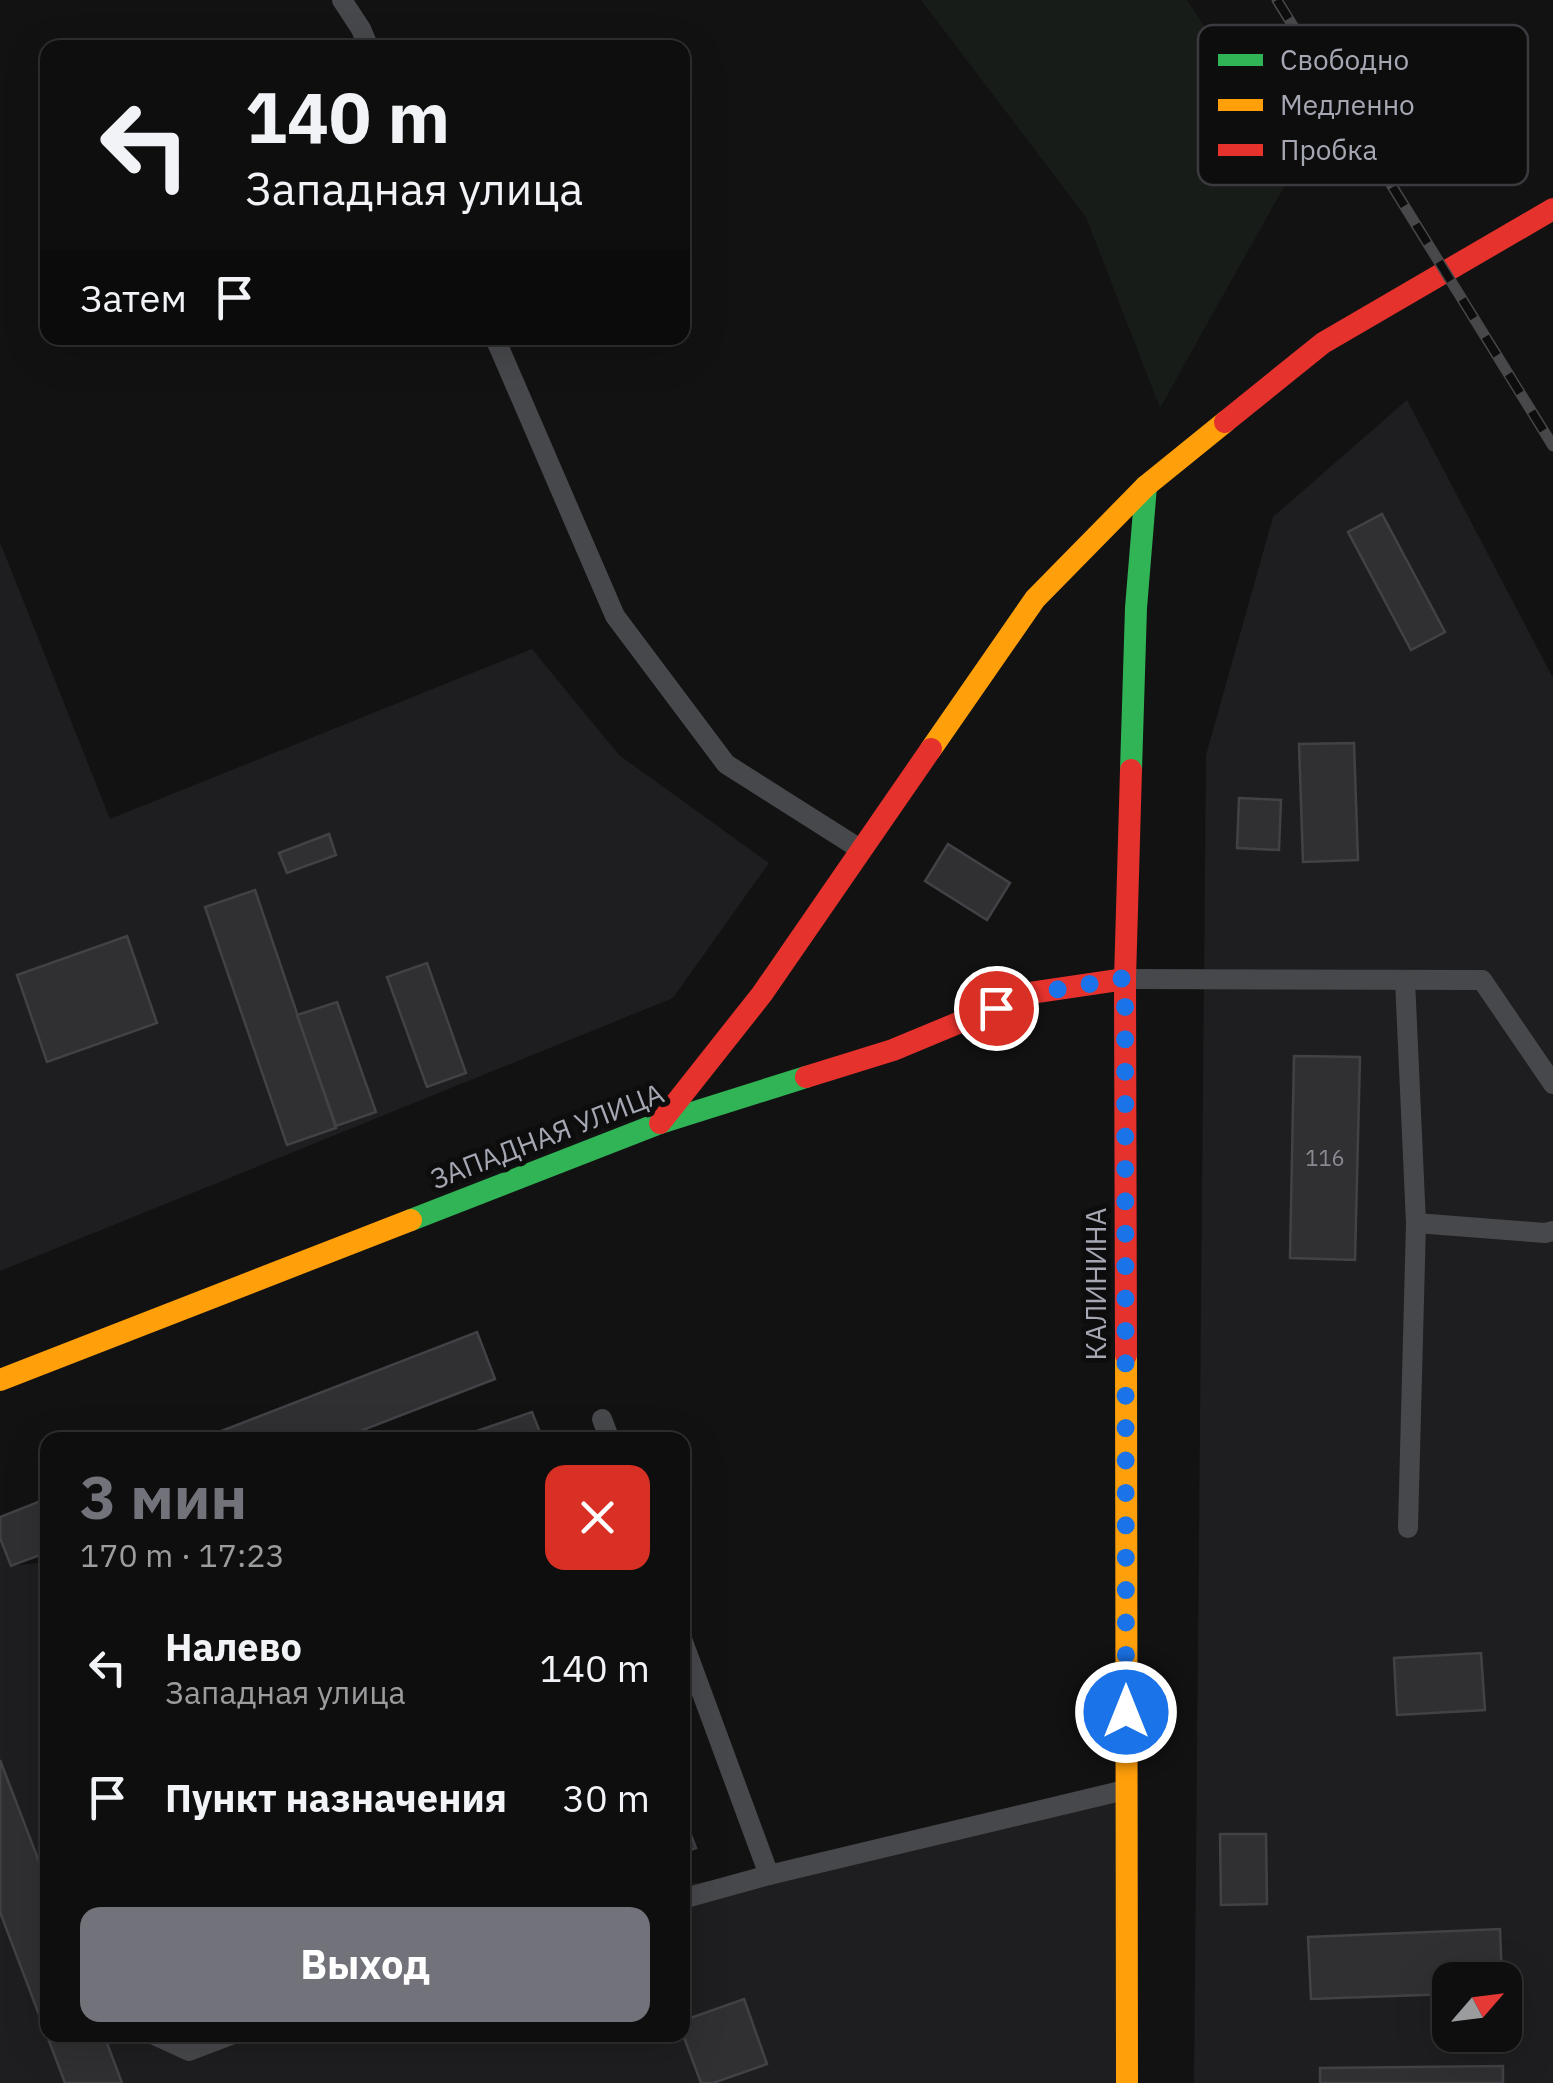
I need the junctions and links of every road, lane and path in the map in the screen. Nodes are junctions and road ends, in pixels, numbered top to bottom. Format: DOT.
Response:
graph roads {
  1 [pos="342,0"];
  2 [pos="366,40"];
  3 [pos="1553,209"];
  4 [pos="497,345"];
  5 [pos="1146,486"];
  6 [pos="862,850"];
  7 [pos="1125,978"];
  8 [pos="1405,980"];
  9 [pos="1553,1084"];
  10 [pos="660,1123"];
  11 [pos="1416,1223"];
  12 [pos="1553,1231"];
  13 [pos="0,1380"];
  14 [pos="602,1419"];
  15 [pos="607,1432"];
  16 [pos="1408,1528"];
  17 [pos="690,1661"];
  18 [pos="1126,1790"];
  19 [pos="769,1876"];
  20 [pos="690,1897"];
  21 [pos="169,2042"];
  22 [pos="213,2042"];
  23 [pos="1127,2083"];
  1 -- 2 [label="lane"];
  3 -- 5 [label="street"];
  4 -- 6 [label="lane"];
  5 -- 6 [label="street"];
  5 -- 7 [label="street, КАЛИНИНА"];
  6 -- 10 [label="street"];
  7 -- 8 [label="lane"];
  7 -- 10 [label="street, ЗАПАДНАЯ УЛИЦА"];
  7 -- 18 [label="street, КАЛИНИНА"];
  8 -- 9 [label="lane"];
  8 -- 11 [label="lane"];
  10 -- 13 [label="street, ЗАПАДНАЯ УЛИЦА"];
  11 -- 12 [label="lane"];
  11 -- 16 [label="lane"];
  14 -- 15 [label="lane"];
  17 -- 19 [label="lane"];
  18 -- 19 [label="lane"];
  18 -- 23 [label="street, КАЛИНИНА"];
  19 -- 20 [label="lane"];
  21 -- 22 [label="lane"];
}
